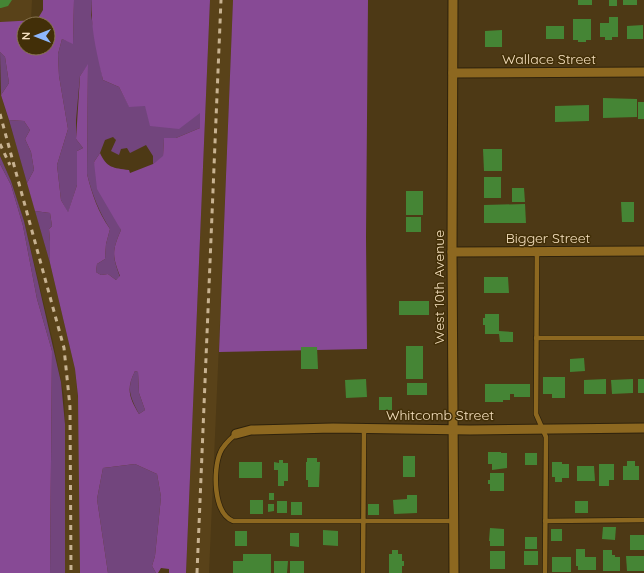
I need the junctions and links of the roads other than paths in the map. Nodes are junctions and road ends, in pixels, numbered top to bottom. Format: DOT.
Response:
graph roads {
  1 [pos="453,0"];
  2 [pos="644,72"];
  3 [pos="453,73"];
  4 [pos="537,251"];
  5 [pos="644,251"];
  6 [pos="452,252"];
  7 [pos="536,338"];
  8 [pos="644,338"];
  9 [pos="364,428"];
  10 [pos="644,428"];
  11 [pos="542,429"];
  12 [pos="454,430"];
  13 [pos="236,434"];
  14 [pos="644,520"];
  15 [pos="363,521"];
  16 [pos="454,521"];
  17 [pos="545,521"];
  18 [pos="363,573"];
  19 [pos="454,573"];
  20 [pos="545,573"];
  1 -- 3 [label="street, West 10th Avenue"];
  2 -- 3 [label="street, Wallace Street"];
  3 -- 6 [label="street, West 10th Avenue"];
  4 -- 5 [label="street, Bigger Street"];
  4 -- 6 [label="street, Bigger Street"];
  4 -- 7 [label="lane"];
  6 -- 12 [label="street, West 10th Avenue"];
  7 -- 8 [label="lane"];
  7 -- 11 [label="lane"];
  9 -- 12 [label="street, Whitcomb Street"];
  9 -- 13 [label="street, Whitcomb Street"];
  9 -- 15 [label="lane"];
  10 -- 11 [label="street, Whitcomb Street"];
  11 -- 12 [label="street, Whitcomb Street"];
  11 -- 17 [label="lane"];
  12 -- 16 [label="street, West 10th Avenue"];
  13 -- 15 [label="lane"];
  14 -- 17 [label="lane"];
  15 -- 16 [label="lane"];
  15 -- 18 [label="lane"];
  16 -- 19 [label="street, West 10th Avenue"];
  17 -- 20 [label="lane"];
}
